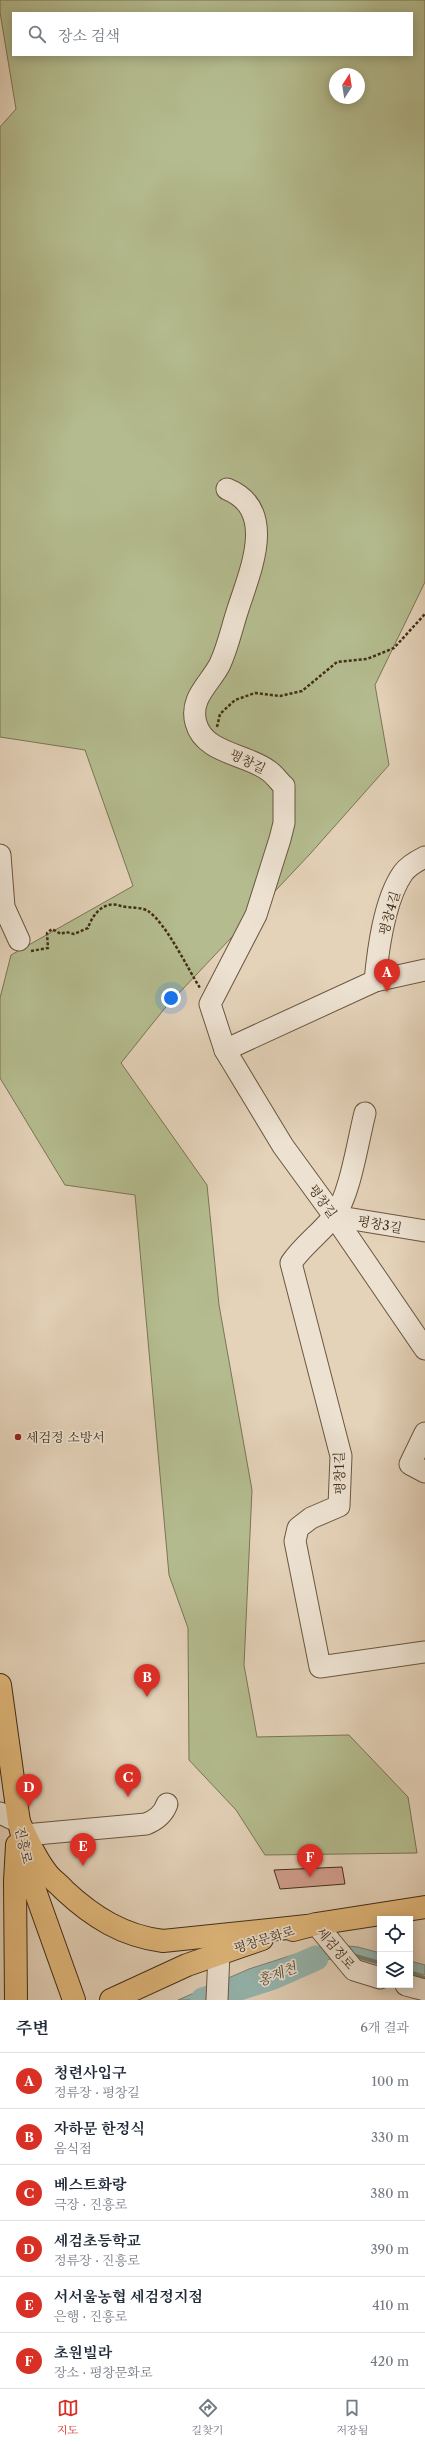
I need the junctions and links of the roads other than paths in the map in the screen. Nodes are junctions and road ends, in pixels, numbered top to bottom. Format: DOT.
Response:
graph roads {
  1 [pos="226,489"];
  2 [pos="0,854"];
  3 [pos="425,857"];
  4 [pos="19,940"];
  5 [pos="425,970"];
  6 [pos="375,982"];
  7 [pos="225,1050"];
  8 [pos="365,1113"];
  9 [pos="334,1216"];
  10 [pos="424,1228"];
  11 [pos="425,1349"];
  12 [pos="425,1433"];
  13 [pos="425,1472"];
  14 [pos="425,1652"];
  15 [pos="0,1685"];
  16 [pos="167,1804"];
  17 [pos="15,1823"];
  18 [pos="425,1907"];
  19 [pos="311,1925"];
  20 [pos="219,1953"];
  21 [pos="377,1977"];
  22 [pos="413,1987"];
  23 [pos="425,1990"];
  24 [pos="16,2000"];
  25 [pos="74,2000"];
  26 [pos="111,2000"];
  27 [pos="217,2000"];
  1 -- 7 [label="street, 평창길 / 평창길"];
  2 -- 4 [label="street"];
  3 -- 6 [label="street, 평창4길"];
  5 -- 6 [label="street"];
  6 -- 7 [label="street"];
  7 -- 9 [label="street, 평창길 / 평창길"];
  8 -- 9 [label="street"];
  9 -- 10 [label="street, 평창3길"];
  9 -- 11 [label="street, 평창길 / 평창길"];
  9 -- 14 [label="street, 평창1길"];
  12 -- 13 [label="street"];
  15 -- 17 [label="main road, 진흥로"];
  16 -- 17 [label="street"];
  17 -- 19 [label="main road"];
  17 -- 24 [label="main road"];
  17 -- 25 [label="main road, 진흥로"];
  18 -- 19 [label="main road, 평창문화로"];
  19 -- 20 [label="main road, 평창문화로"];
  19 -- 21 [label="street, 세검정로"];
  20 -- 26 [label="main road, 평창문화로"];
  20 -- 27 [label="street"];
  22 -- 23 [label="street"];
}
